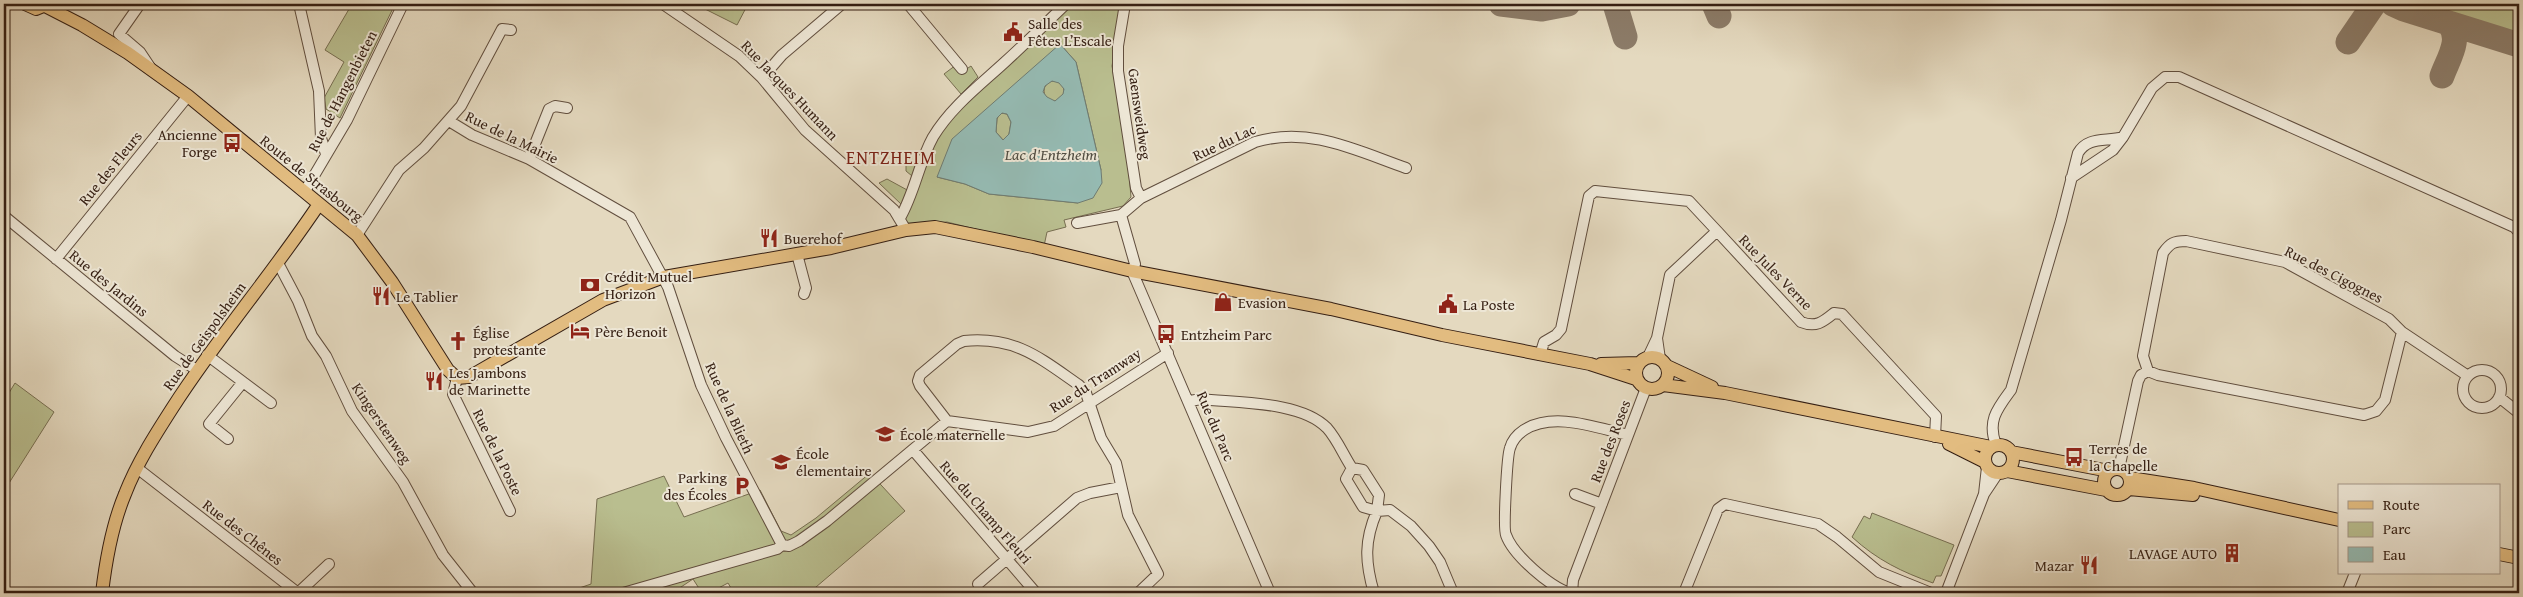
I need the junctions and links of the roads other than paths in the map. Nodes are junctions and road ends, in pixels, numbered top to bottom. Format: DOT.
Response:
graph roads {
  1 [pos="25,4"];
  2 [pos="62,4"];
  3 [pos="140,4"];
  4 [pos="299,4"];
  5 [pos="403,4"];
  6 [pos="664,4"];
  7 [pos="842,4"];
  8 [pos="908,4"];
  9 [pos="1066,4"];
  10 [pos="1125,4"];
  11 [pos="47,5"];
  12 [pos="82,25"];
  13 [pos="511,30"];
  14 [pos="962,69"];
  15 [pos="151,70"];
  16 [pos="762,78"];
  17 [pos="188,96"];
  18 [pos="567,108"];
  19 [pos="448,122"];
  20 [pos="2123,137"];
  21 [pos="326,154"];
  22 [pos="529,159"];
  23 [pos="1406,168"];
  24 [pos="2071,178"];
  25 [pos="306,191"];
  26 [pos="1142,198"];
  27 [pos="320,204"];
  28 [pos="1121,215"];
  29 [pos="4,216"];
  30 [pos="1077,223"];
  31 [pos="903,224"];
  32 [pos="1717,231"];
  33 [pos="2519,232"];
  34 [pos="357,235"];
  35 [pos="797,254"];
  36 [pos="56,259"];
  37 [pos="278,263"];
  38 [pos="1132,271"];
  39 [pos="664,277"];
  40 [pos="804,294"];
  41 [pos="2402,332"];
  42 [pos="1168,353"];
  43 [pos="207,355"];
  44 [pos="1540,355"];
  45 [pos="1653,361"];
  46 [pos="1590,364"];
  47 [pos="197,370"];
  48 [pos="2148,370"];
  49 [pos="2468,376"];
  50 [pos="457,378"];
  51 [pos="242,382"];
  52 [pos="1641,384"];
  53 [pos="1663,385"];
  54 [pos="1725,393"];
  55 [pos="2499,397"];
  56 [pos="1088,401"];
  57 [pos="1190,402"];
  58 [pos="271,403"];
  59 [pos="2519,413"];
  60 [pos="946,421"];
  61 [pos="1628,435"];
  62 [pos="1936,437"];
  63 [pos="228,439"];
  64 [pos="1994,446"];
  65 [pos="913,450"];
  66 [pos="2011,452"];
  67 [pos="137,468"];
  68 [pos="1352,468"];
  69 [pos="1994,469"];
  70 [pos="2114,470"];
  71 [pos="2129,483"];
  72 [pos="1121,487"];
  73 [pos="2106,490"];
  74 [pos="1575,494"];
  75 [pos="1602,504"];
  76 [pos="1377,510"];
  77 [pos="510,512"];
  78 [pos="2338,520"];
  79 [pos="782,545"];
  80 [pos="2500,554"];
  81 [pos="2519,558"];
  82 [pos="1007,559"];
  83 [pos="329,564"];
  84 [pos="2355,574"];
  85 [pos="978,584"];
  86 [pos="102,593"];
  87 [pos="473,593"];
  88 [pos="623,593"];
  89 [pos="1036,593"];
  90 [pos="1138,593"];
  91 [pos="1270,593"];
  92 [pos="1374,593"];
  93 [pos="1453,593"];
  94 [pos="1570,593"];
  95 [pos="1684,593"];
  96 [pos="1931,593"];
  97 [pos="1946,593"];
  98 [pos="2346,593"];
  1 -- 11 [label="main road"];
  2 -- 12 [label="main road, Route de Strasbourg"];
  3 -- 15 [label="street, Route de Strasbourg"];
  4 -- 21 [label="street"];
  5 -- 21 [label="street, Rue de Hangenbieten"];
  6 -- 16 [label="street, Rue Jacques Humann"];
  7 -- 16 [label="street"];
  8 -- 14 [label="street"];
  9 -- 31 [label="street"];
  10 -- 26 [label="street, Gaensweidweg"];
  11 -- 12 [label="main road, Route de Strasbourg"];
  12 -- 15 [label="main road, Route de Strasbourg"];
  13 -- 19 [label="street"];
  15 -- 17 [label="main road, Route de Strasbourg"];
  16 -- 31 [label="street, Rue Jacques Humann"];
  17 -- 25 [label="main road, Route de Strasbourg"];
  17 -- 36 [label="street, Rue des Fleurs"];
  18 -- 22 [label="street"];
  19 -- 22 [label="street, Rue de la Mairie"];
  19 -- 34 [label="street, Rue de la Mairie"];
  20 -- 24 [label="street"];
  20 -- 24 [label="street"];
  20 -- 33 [label="street"];
  21 -- 25 [label="street, Rue de Hangenbieten"];
  22 -- 39 [label="street, Rue de la Mairie"];
  23 -- 26 [label="street, Rue du Lac"];
  24 -- 64 [label="street"];
  25 -- 27 [label="main road, Route de Strasbourg"];
  26 -- 28 [label="street, Rue du Lac"];
  27 -- 34 [label="main road, Route de Strasbourg"];
  27 -- 37 [label="main road, Rue de Geispolsheim"];
  28 -- 30 [label="street, Rue du Lac"];
  28 -- 38 [label="street"];
  29 -- 36 [label="street, Rue des Jardins"];
  31 -- 35 [label="main road"];
  31 -- 38 [label="main road"];
  32 -- 44 [label="street"];
  32 -- 45 [label="street, Rue Jules Verne"];
  32 -- 62 [label="street, Rue Jules Verne"];
  34 -- 50 [label="main road, Route de Strasbourg"];
  35 -- 39 [label="main road"];
  35 -- 40 [label="street"];
  36 -- 47 [label="street, Rue des Jardins"];
  37 -- 43 [label="main road, Rue de Geispolsheim"];
  37 -- 87 [label="street, Kingerstenweg"];
  38 -- 42 [label="street, Rue du Parc"];
  38 -- 44 [label="main road"];
  39 -- 50 [label="main road"];
  39 -- 79 [label="street, Rue de la Blieth"];
  41 -- 48 [label="street"];
  41 -- 48 [label="street, Rue des Cigognes"];
  41 -- 49 [label="street, Rue des Cigognes"];
  42 -- 56 [label="street, Rue du Tramway"];
  42 -- 57 [label="street, Rue du Parc"];
  43 -- 47 [label="main road, Rue de Geispolsheim"];
  43 -- 51 [label="street"];
  44 -- 46 [label="main road"];
  45 -- 46 [label="main road"];
  45 -- 52 [label="main road"];
  45 -- 53 [label="main road"];
  45 -- 54 [label="main road"];
  46 -- 52 [label="main road"];
  47 -- 67 [label="main road, Rue de Geispolsheim"];
  48 -- 70 [label="street"];
  49 -- 55 [label="street"];
  49 -- 55 [label="street"];
  50 -- 77 [label="street, Rue de la Poste"];
  51 -- 58 [label="street"];
  51 -- 63 [label="street"];
  52 -- 53 [label="main road"];
  52 -- 61 [label="street, Rue des Roses"];
  53 -- 54 [label="main road"];
  54 -- 62 [label="main road"];
  55 -- 59 [label="street"];
  56 -- 60 [label="street, Rue du Tramway"];
  56 -- 60 [label="street"];
  56 -- 72 [label="street"];
  57 -- 68 [label="street"];
  57 -- 91 [label="street, Rue du Parc"];
  60 -- 65 [label="street"];
  61 -- 75 [label="street, Rue des Roses"];
  61 -- 94 [label="street"];
  62 -- 64 [label="main road"];
  62 -- 69 [label="main road"];
  64 -- 66 [label="main road"];
  64 -- 69 [label="main road"];
  65 -- 79 [label="street"];
  65 -- 82 [label="street, Rue du Champ Fleuri"];
  66 -- 69 [label="main road"];
  66 -- 70 [label="main road"];
  67 -- 83 [label="street, Rue des Chênes"];
  67 -- 86 [label="main road, Rue de Geispolsheim"];
  68 -- 76 [label="street"];
  68 -- 76 [label="street"];
  69 -- 73 [label="main road"];
  69 -- 97 [label="street"];
  70 -- 71 [label="main road"];
  70 -- 73 [label="main road"];
  71 -- 73 [label="main road"];
  71 -- 78 [label="main road"];
  72 -- 82 [label="street"];
  72 -- 90 [label="street"];
  74 -- 75 [label="street, Rue des Roses"];
  75 -- 94 [label="street, Rue des Roses"];
  76 -- 92 [label="street"];
  76 -- 93 [label="street"];
  79 -- 88 [label="street"];
  80 -- 81 [label="main road"];
  82 -- 85 [label="street"];
  82 -- 89 [label="street, Rue du Champ Fleuri"];
  84 -- 98 [label="street"];
  95 -- 96 [label="street"];
}
